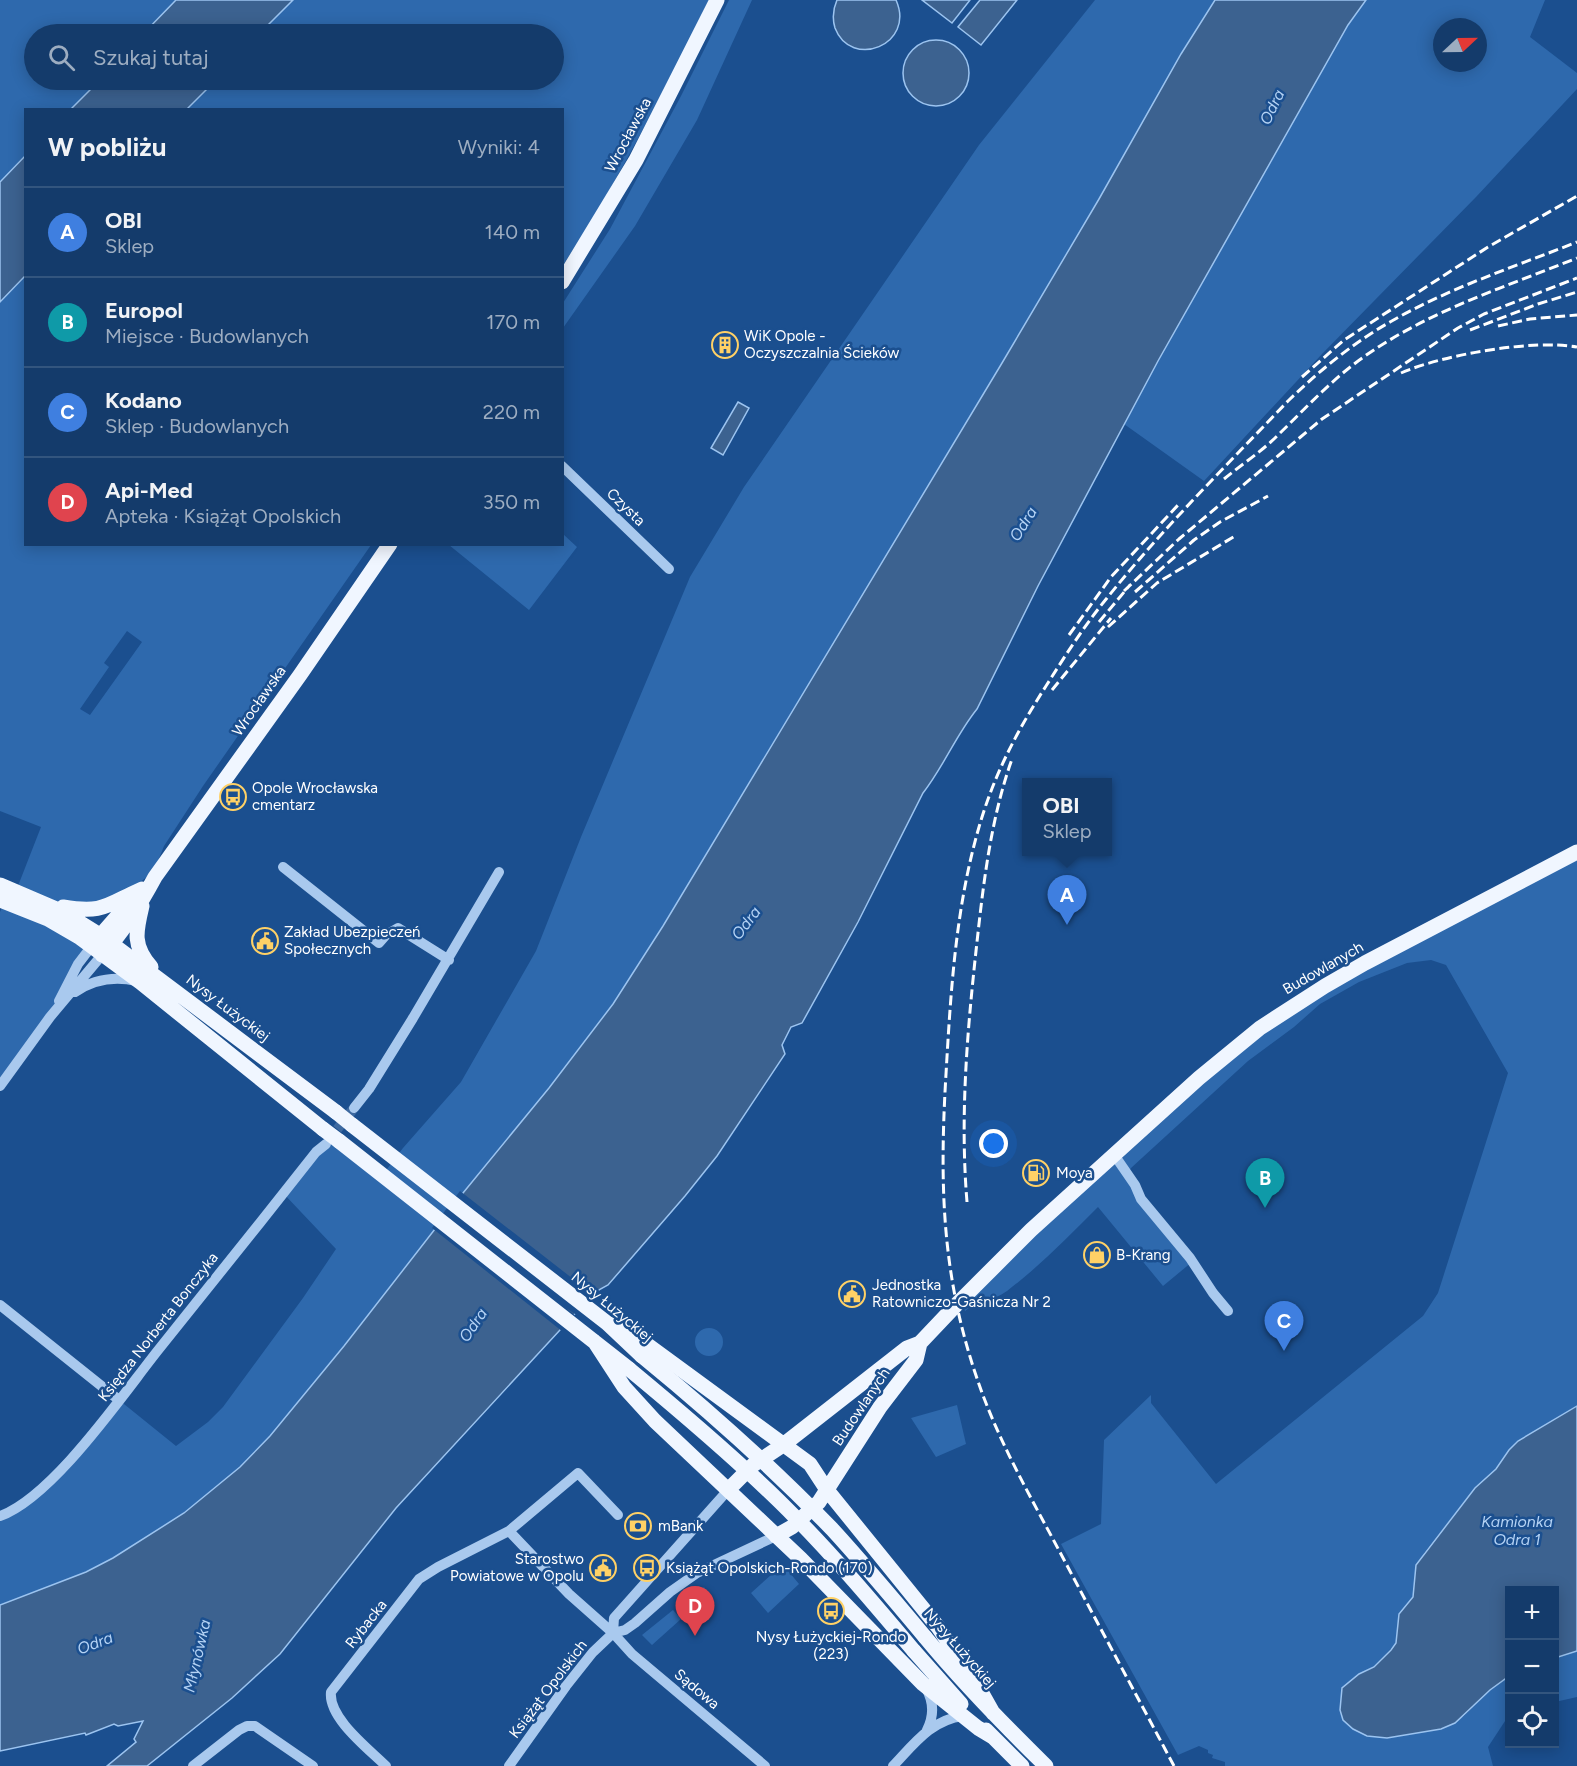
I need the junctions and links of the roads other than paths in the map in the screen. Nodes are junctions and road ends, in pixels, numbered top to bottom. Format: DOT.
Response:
graph roads {
  1 [pos="717,0"];
  2 [pos="564,279"];
  3 [pos="564,468"];
  4 [pos="389,546"];
  5 [pos="669,569"];
  6 [pos="1577,852"];
  7 [pos="283,867"];
  8 [pos="499,872"];
  9 [pos="0,885"];
  10 [pos="143,892"];
  11 [pos="0,900"];
  12 [pos="47,904"];
  13 [pos="101,945"];
  14 [pos="448,960"];
  15 [pos="140,982"];
  16 [pos="167,984"];
  17 [pos="69,995"];
  18 [pos="50,1017"];
  19 [pos="0,1086"];
  20 [pos="354,1108"];
  21 [pos="329,1138"];
  22 [pos="1115,1156"];
  23 [pos="0,1305"];
  24 [pos="1228,1311"];
  25 [pos="631,1339"];
  26 [pos="594,1341"];
  27 [pos="920,1343"];
  28 [pos="119,1400"];
  29 [pos="783,1445"];
  30 [pos="729,1489"];
  31 [pos="827,1490"];
  32 [pos="618,1515"];
  33 [pos="0,1516"];
  34 [pos="509,1531"];
  35 [pos="776,1536"];
  36 [pos="613,1633"];
  37 [pos="923,1684"];
  38 [pos="993,1713"];
  39 [pos="963,1716"];
  40 [pos="927,1730"];
  41 [pos="993,1737"];
  42 [pos="193,1766"];
  43 [pos="313,1766"];
  44 [pos="387,1766"];
  45 [pos="509,1766"];
  46 [pos="765,1766"];
  47 [pos="893,1766"];
  48 [pos="1022,1766"];
  49 [pos="1047,1766"];
  1 -- 2 [label="main road, Wrocławska"];
  3 -- 5 [label="street, Czysta"];
  4 -- 10 [label="main road, Wrocławska"];
  6 -- 22 [label="main road, Budowlanych"];
  7 -- 14 [label="street"];
  8 -- 14 [label="street"];
  9 -- 12 [label="main road"];
  10 -- 12 [label="main road"];
  10 -- 13 [label="main road, Wrocławska"];
  10 -- 16 [label="main road"];
  11 -- 13 [label="main road"];
  12 -- 13 [label="main road"];
  13 -- 15 [label="main road"];
  13 -- 16 [label="main road, Nysy Łużyckiej"];
  13 -- 17 [label="street, Wrocławska"];
  13 -- 18 [label="street, Wrocławska"];
  14 -- 20 [label="street"];
  15 -- 17 [label="street"];
  15 -- 21 [label="main road"];
  16 -- 25 [label="main road, Nysy Łużyckiej, bridge"];
  17 -- 18 [label="street, Wrocławska"];
  18 -- 19 [label="street, Wrocławska"];
  21 -- 26 [label="main road"];
  21 -- 28 [label="street, Księdza Norberta Bonczyka"];
  22 -- 24 [label="street"];
  22 -- 27 [label="main road, Budowlanych"];
  23 -- 28 [label="street"];
  25 -- 29 [label="main road"];
  25 -- 38 [label="main road, Nysy Łużyckiej, bridge"];
  26 -- 30 [label="main road"];
  26 -- 41 [label="main road, bridge"];
  27 -- 29 [label="main road, Budowlanych"];
  27 -- 31 [label="main road, Budowlanych"];
  28 -- 33 [label="street, Księdza Norberta Bonczyka"];
  29 -- 30 [label="main road, Budowlanych"];
  29 -- 31 [label="main road"];
  30 -- 35 [label="main road"];
  30 -- 36 [label="street, Książąt Opolskich"];
  31 -- 35 [label="main road, Budowlanych"];
  31 -- 38 [label="main road"];
  32 -- 34 [label="street"];
  34 -- 36 [label="street, Sądowa"];
  34 -- 44 [label="street, Rybacka"];
  35 -- 36 [label="street, Książąt Opolskich"];
  35 -- 37 [label="main road"];
  36 -- 45 [label="street, Książąt Opolskich"];
  36 -- 46 [label="street, Sądowa"];
  37 -- 39 [label="main road"];
  37 -- 40 [label="street"];
  38 -- 49 [label="main road, Nysy Łużyckiej"];
  39 -- 40 [label="street"];
  39 -- 41 [label="main road"];
  40 -- 47 [label="street"];
  41 -- 48 [label="main road"];
  42 -- 43 [label="street"];
}
